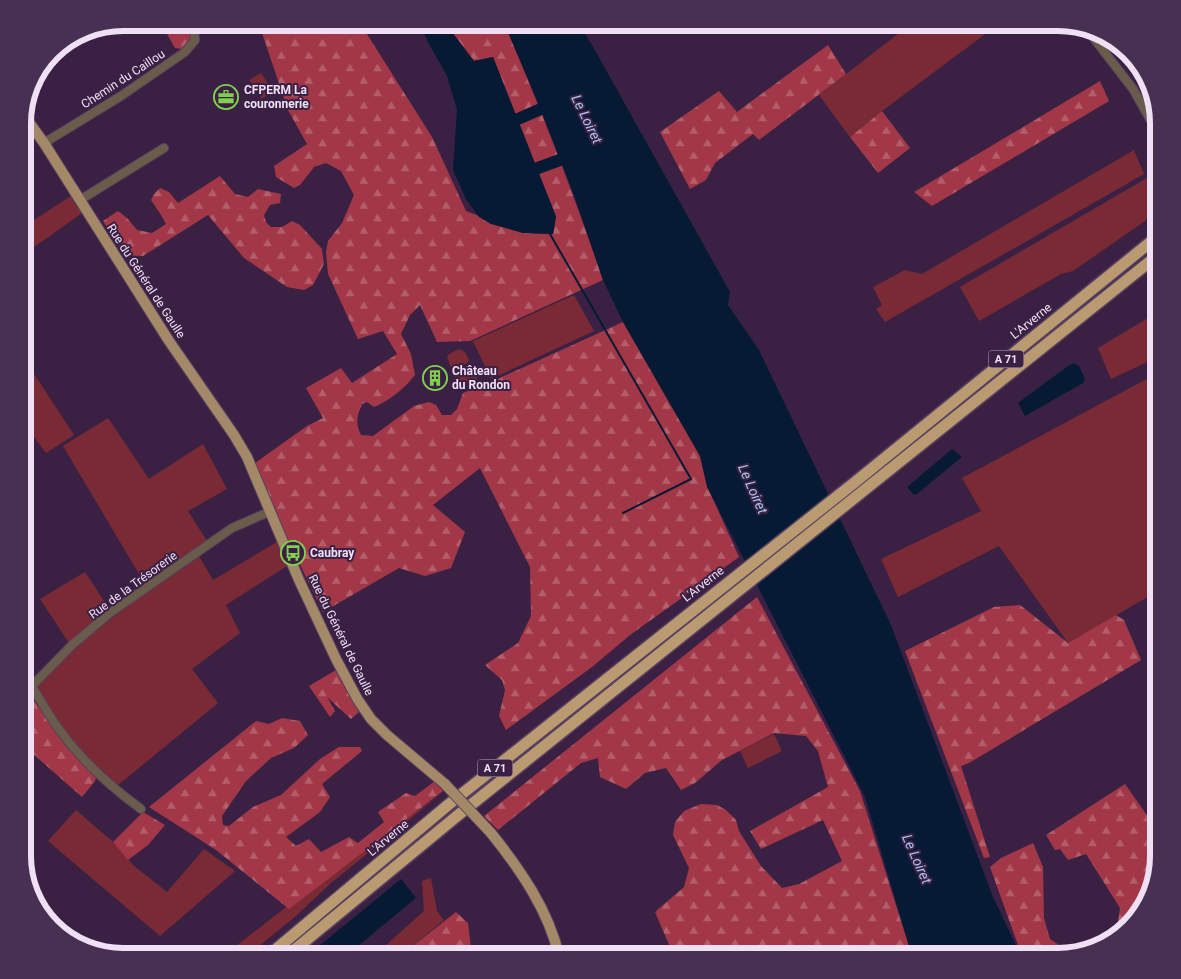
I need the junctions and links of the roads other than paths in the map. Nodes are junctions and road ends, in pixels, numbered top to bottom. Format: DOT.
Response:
graph roads {
  1 [pos="194,31"];
  2 [pos="1094,39"];
  3 [pos="1150,118"];
  4 [pos="31,125"];
  5 [pos="44,143"];
  6 [pos="164,148"];
  7 [pos="80,200"];
  8 [pos="1150,242"];
  9 [pos="1150,261"];
  10 [pos="270,511"];
  11 [pos="32,686"];
  12 [pos="141,809"];
  13 [pos="278,948"];
  14 [pos="297,948"];
  15 [pos="557,948"];
  1 -- 5 [label="street, Chemin du Caillou"];
  2 -- 3 [label="street"];
  4 -- 5 [label="main road, Rue du Général de Gaulle"];
  5 -- 7 [label="main road, Rue du Général de Gaulle"];
  6 -- 7 [label="street"];
  7 -- 10 [label="main road, Rue du Général de Gaulle"];
  8 -- 13 [label="highway, L'Arverne / A 71"];
  9 -- 14 [label="highway, A 71"];
  10 -- 11 [label="street, Rue de la Trésorerie"];
  10 -- 15 [label="main road, Rue du Général de Gaulle, bridge"];
  11 -- 12 [label="street"];
}
